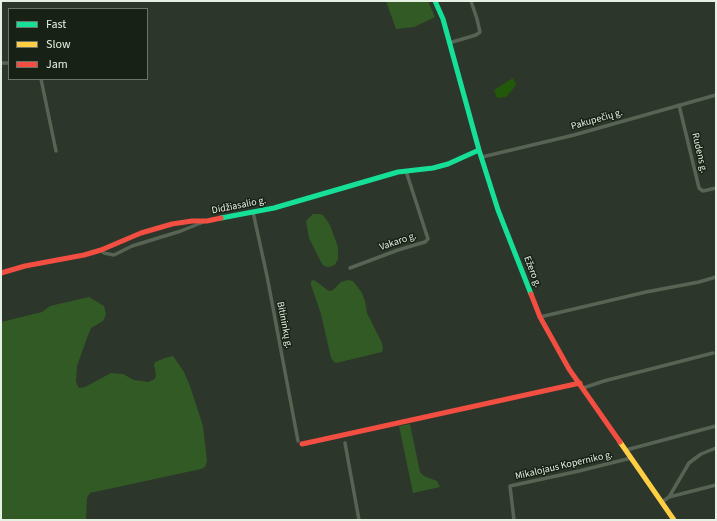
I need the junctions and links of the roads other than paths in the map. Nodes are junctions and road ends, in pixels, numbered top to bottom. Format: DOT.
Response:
graph roads {
  1 [pos="435,1"];
  2 [pos="471,1"];
  3 [pos="449,43"];
  4 [pos="41,80"];
  5 [pos="716,95"];
  6 [pos="679,104"];
  7 [pos="479,150"];
  8 [pos="56,151"];
  9 [pos="482,157"];
  10 [pos="406,171"];
  11 [pos="716,188"];
  12 [pos="253,212"];
  13 [pos="207,221"];
  14 [pos="101,250"];
  15 [pos="350,268"];
  16 [pos="1,273"];
  17 [pos="716,277"];
  18 [pos="540,317"];
  19 [pos="713,353"];
  20 [pos="580,383"];
  21 [pos="584,388"];
  22 [pos="716,426"];
  23 [pos="300,442"];
  24 [pos="345,443"];
  25 [pos="716,448"];
  26 [pos="626,450"];
  27 [pos="631,458"];
  28 [pos="716,485"];
  29 [pos="669,498"];
  30 [pos="662,502"];
  31 [pos="359,520"];
  32 [pos="514,520"];
  33 [pos="674,520"];
  1 -- 3 [label="street, Ežero g."];
  2 -- 3 [label="street"];
  3 -- 7 [label="street, Ežero g."];
  4 -- 8 [label="street"];
  5 -- 6 [label="street, Pakupečių g."];
  6 -- 9 [label="street, Pakupečių g."];
  6 -- 11 [label="street, Rudens g."];
  7 -- 9 [label="street, Ežero g."];
  7 -- 10 [label="street, Didžiasalio g."];
  9 -- 18 [label="street, Ežero g."];
  10 -- 12 [label="street, Didžiasalio g."];
  10 -- 15 [label="street, Vakaro g."];
  12 -- 13 [label="street, Didžiasalio g."];
  12 -- 23 [label="street, Bitininkų g."];
  13 -- 14 [label="street, Didžiasalio g."];
  13 -- 14 [label="street"];
  14 -- 16 [label="street, Didžiasalio g."];
  17 -- 18 [label="street"];
  18 -- 20 [label="street, Ežero g."];
  19 -- 21 [label="street"];
  20 -- 21 [label="street, Ežero g."];
  20 -- 23 [label="street"];
  21 -- 26 [label="street, Ežero g."];
  22 -- 26 [label="street"];
  24 -- 31 [label="street"];
  25 -- 29 [label="street"];
  26 -- 27 [label="street, Ežero g."];
  27 -- 30 [label="street, Ežero g."];
  27 -- 32 [label="street, Mikalojaus Koperniko g."];
  28 -- 29 [label="street"];
  29 -- 30 [label="street"];
  30 -- 33 [label="street, Ežero g."];
}
